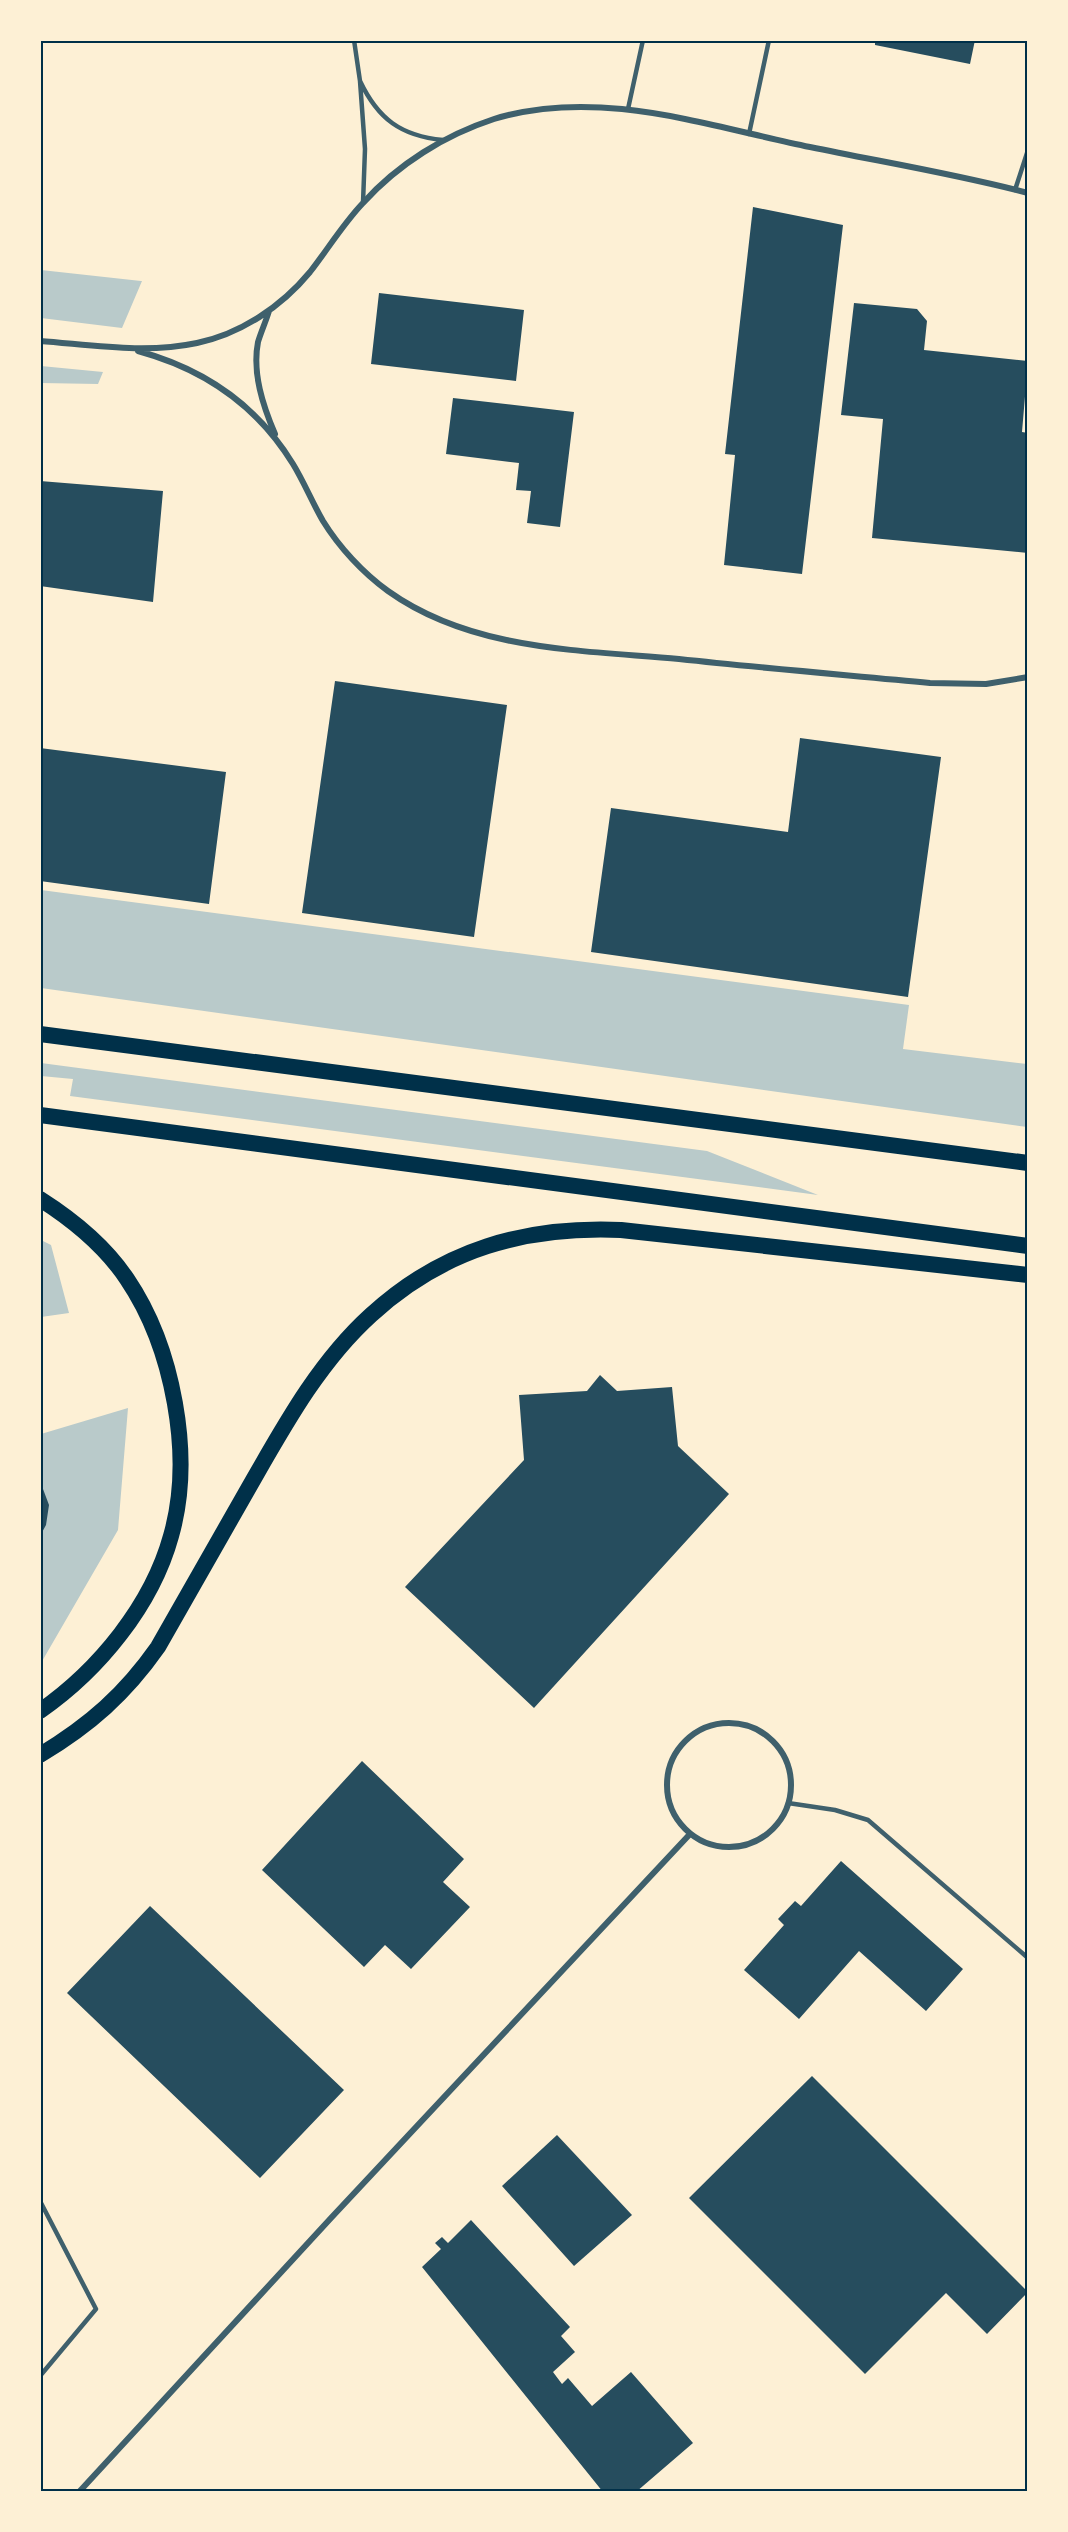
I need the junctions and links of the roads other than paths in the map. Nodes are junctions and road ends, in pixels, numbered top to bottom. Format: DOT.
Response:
graph roads {
  1 [pos="354,40"];
  2 [pos="643,40"];
  3 [pos="769,40"];
  4 [pos="360,81"];
  5 [pos="628,109"];
  6 [pos="749,134"];
  7 [pos="443,140"];
  8 [pos="1028,150"];
  9 [pos="1015,190"];
  10 [pos="1028,193"];
  11 [pos="363,203"];
  12 [pos="269,310"];
  13 [pos="40,340"];
  14 [pos="132,349"];
  15 [pos="278,442"];
  16 [pos="1028,677"];
  17 [pos="40,1034"];
  18 [pos="40,1114"];
  19 [pos="1028,1163"];
  20 [pos="40,1199"];
  21 [pos="1028,1246"];
  22 [pos="1028,1275"];
  23 [pos="40,1711"];
  24 [pos="40,1755"];
  25 [pos="788,1803"];
  26 [pos="690,1834"];
  27 [pos="1028,1958"];
  28 [pos="40,2201"];
  29 [pos="40,2376"];
  30 [pos="80,2492"];
  1 -- 4 [label="lane"];
  2 -- 5 [label="lane"];
  3 -- 6 [label="lane"];
  4 -- 7 [label="lane"];
  4 -- 11 [label="lane"];
  5 -- 6 [label="street"];
  5 -- 7 [label="street"];
  6 -- 9 [label="street"];
  7 -- 11 [label="street"];
  8 -- 9 [label="lane"];
  9 -- 10 [label="street"];
  11 -- 12 [label="street"];
  12 -- 14 [label="street"];
  12 -- 15 [label="street"];
  13 -- 14 [label="street"];
  14 -- 15 [label="street"];
  15 -- 16 [label="street"];
  17 -- 19 [label="highway"];
  18 -- 21 [label="highway"];
  20 -- 23 [label="highway"];
  22 -- 24 [label="highway"];
  25 -- 26 [label="street"];
  25 -- 26 [label="street"];
  25 -- 27 [label="lane"];
  26 -- 30 [label="street"];
  28 -- 29 [label="lane"];
}
